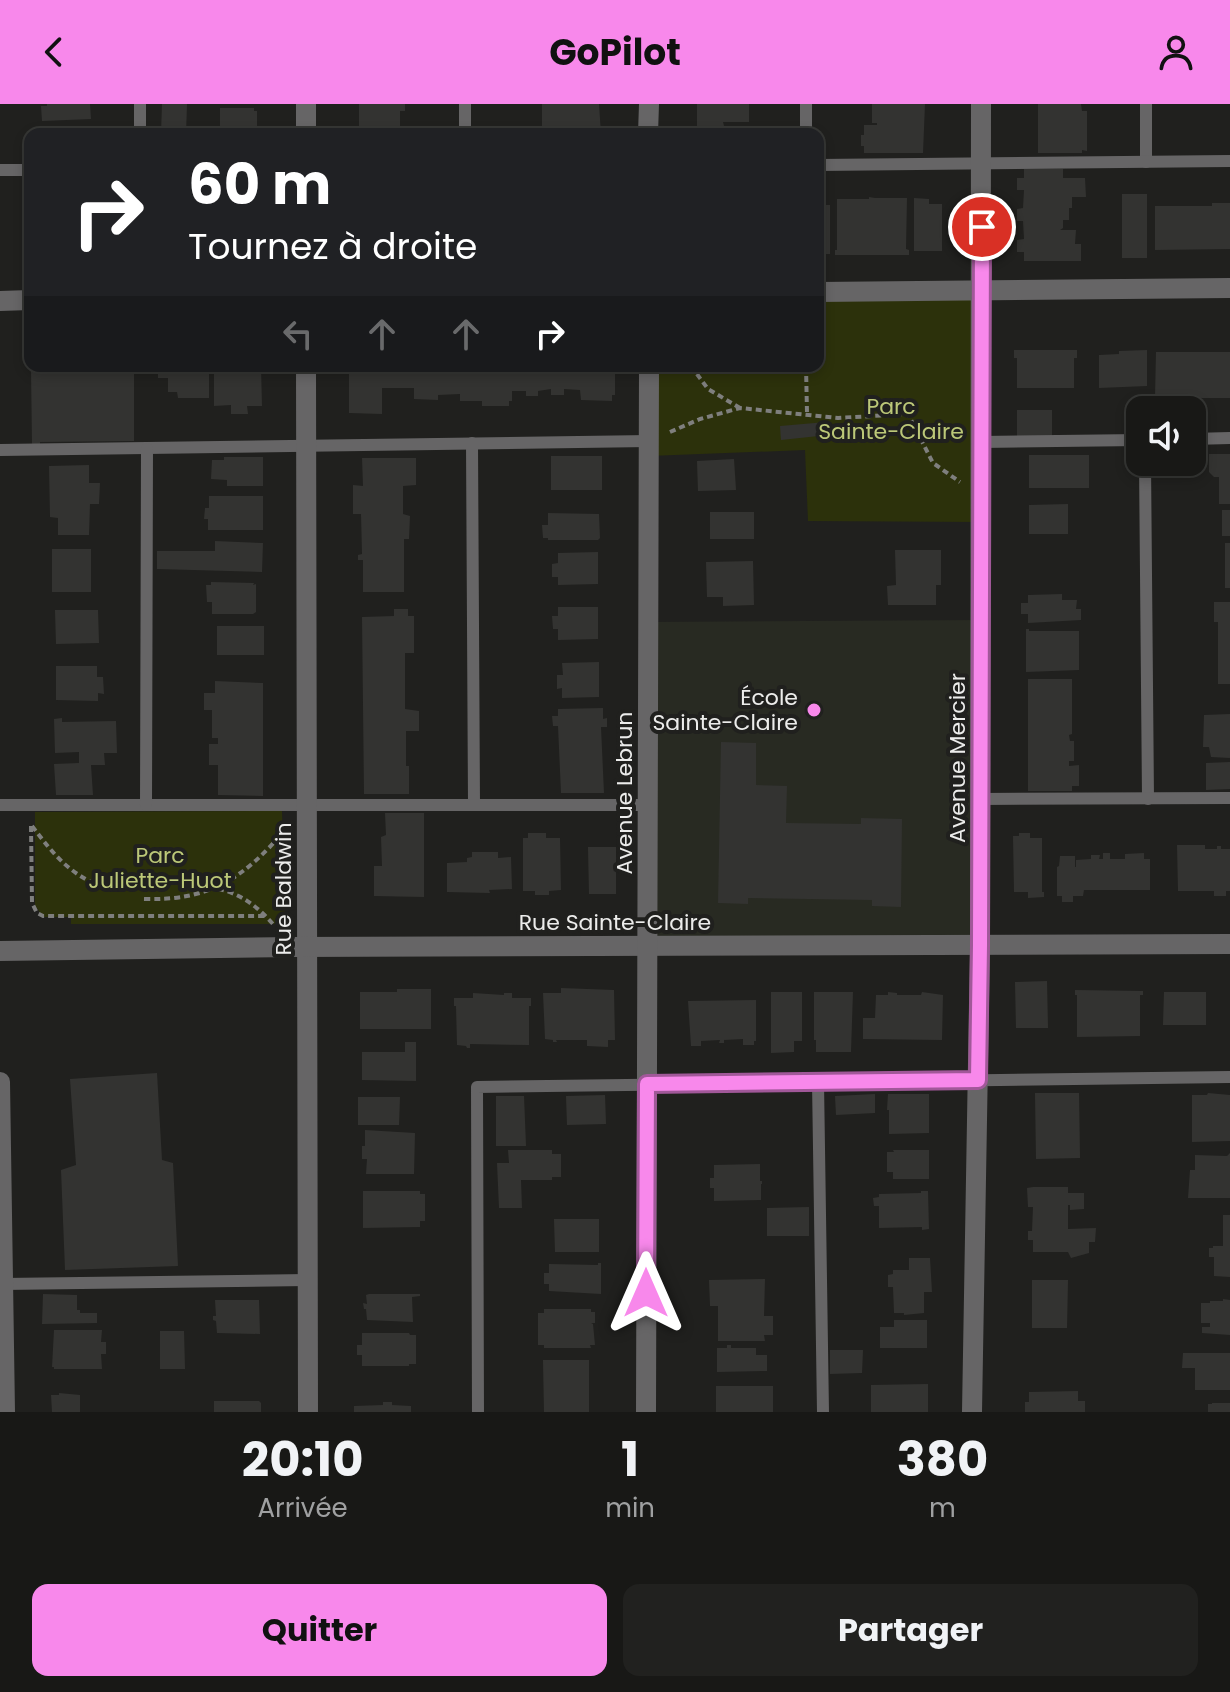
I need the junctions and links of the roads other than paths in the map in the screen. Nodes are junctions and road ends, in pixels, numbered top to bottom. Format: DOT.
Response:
graph roads {
  1 [pos="140,104"];
  2 [pos="306,104"];
  3 [pos="465,104"];
  4 [pos="649,104"];
  5 [pos="806,104"];
  6 [pos="981,104"];
  7 [pos="1146,104"];
  8 [pos="140,128"];
  9 [pos="306,128"];
  10 [pos="465,128"];
  11 [pos="648,128"];
  12 [pos="806,128"];
  13 [pos="1230,161"];
  14 [pos="1146,162"];
  15 [pos="981,164"];
  16 [pos="824,165"];
  17 [pos="0,170"];
  18 [pos="24,170"];
  19 [pos="1230,288"];
  20 [pos="982,290"];
  21 [pos="824,292"];
  22 [pos="24,300"];
  23 [pos="0,301"];
  24 [pos="306,372"];
  25 [pos="649,372"];
  26 [pos="1230,438"];
  27 [pos="1206,439"];
  28 [pos="1126,440"];
  29 [pos="649,441"];
  30 [pos="981,442"];
  31 [pos="472,443"];
  32 [pos="306,445"];
  33 [pos="147,449"];
  34 [pos="0,450"];
  35 [pos="1145,476"];
  36 [pos="1230,798"];
  37 [pos="980,799"];
  38 [pos="1148,799"];
  39 [pos="0,805"];
  40 [pos="146,805"];
  41 [pos="307,805"];
  42 [pos="474,805"];
  43 [pos="648,805"];
  44 [pos="1230,944"];
  45 [pos="980,945"];
  46 [pos="648,946"];
  47 [pos="300,947"];
  48 [pos="0,951"];
  49 [pos="1230,1077"];
  50 [pos="978,1080"];
  51 [pos="0,1082"];
  52 [pos="818,1082"];
  53 [pos="647,1084"];
  54 [pos="307,1280"];
  55 [pos="3,1284"];
  56 [pos="5,1412"];
  57 [pos="308,1412"];
  58 [pos="478,1412"];
  59 [pos="646,1412"];
  60 [pos="823,1412"];
  61 [pos="972,1412"];
  1 -- 8 [label="lane"];
  2 -- 9 [label="street"];
  3 -- 10 [label="lane"];
  4 -- 11 [label="street"];
  5 -- 12 [label="lane"];
  6 -- 15 [label="street, Avenue Mercier"];
  7 -- 14 [label="lane"];
  13 -- 14 [label="lane"];
  14 -- 15 [label="lane"];
  15 -- 16 [label="lane"];
  15 -- 20 [label="street, Avenue Mercier"];
  17 -- 18 [label="lane"];
  19 -- 20 [label="street"];
  20 -- 21 [label="street"];
  20 -- 30 [label="street, Avenue Mercier"];
  22 -- 23 [label="street"];
  24 -- 32 [label="street, Rue Baldwin"];
  25 -- 29 [label="street, Avenue Lebrun"];
  26 -- 27 [label="lane"];
  28 -- 30 [label="lane"];
  29 -- 31 [label="lane"];
  29 -- 43 [label="street, Avenue Lebrun"];
  30 -- 37 [label="street, Avenue Mercier"];
  31 -- 32 [label="lane"];
  31 -- 42 [label="lane"];
  32 -- 33 [label="lane"];
  32 -- 41 [label="street, Rue Baldwin"];
  33 -- 34 [label="lane"];
  33 -- 40 [label="lane"];
  35 -- 38 [label="lane"];
  36 -- 38 [label="lane"];
  37 -- 38 [label="lane"];
  37 -- 45 [label="street, Avenue Mercier"];
  39 -- 40 [label="lane"];
  40 -- 41 [label="lane"];
  41 -- 42 [label="lane"];
  41 -- 47 [label="street, Rue Baldwin"];
  42 -- 43 [label="lane"];
  43 -- 46 [label="street, Avenue Lebrun"];
  44 -- 45 [label="street, Rue Sainte-Claire"];
  45 -- 46 [label="street, Rue Sainte-Claire"];
  45 -- 50 [label="street, Avenue Mercier"];
  46 -- 47 [label="street, Rue Sainte-Claire"];
  46 -- 53 [label="street, Avenue Lebrun"];
  47 -- 48 [label="street, Rue Sainte-Claire"];
  47 -- 54 [label="street, Rue Baldwin"];
  49 -- 50 [label="lane"];
  50 -- 52 [label="lane"];
  50 -- 61 [label="street, Avenue Mercier"];
  51 -- 55 [label="street"];
  52 -- 53 [label="lane"];
  52 -- 60 [label="lane"];
  53 -- 58 [label="lane"];
  53 -- 59 [label="street, Avenue Lebrun"];
  54 -- 55 [label="lane"];
  54 -- 57 [label="street, Rue Baldwin"];
  55 -- 56 [label="street"];
}
